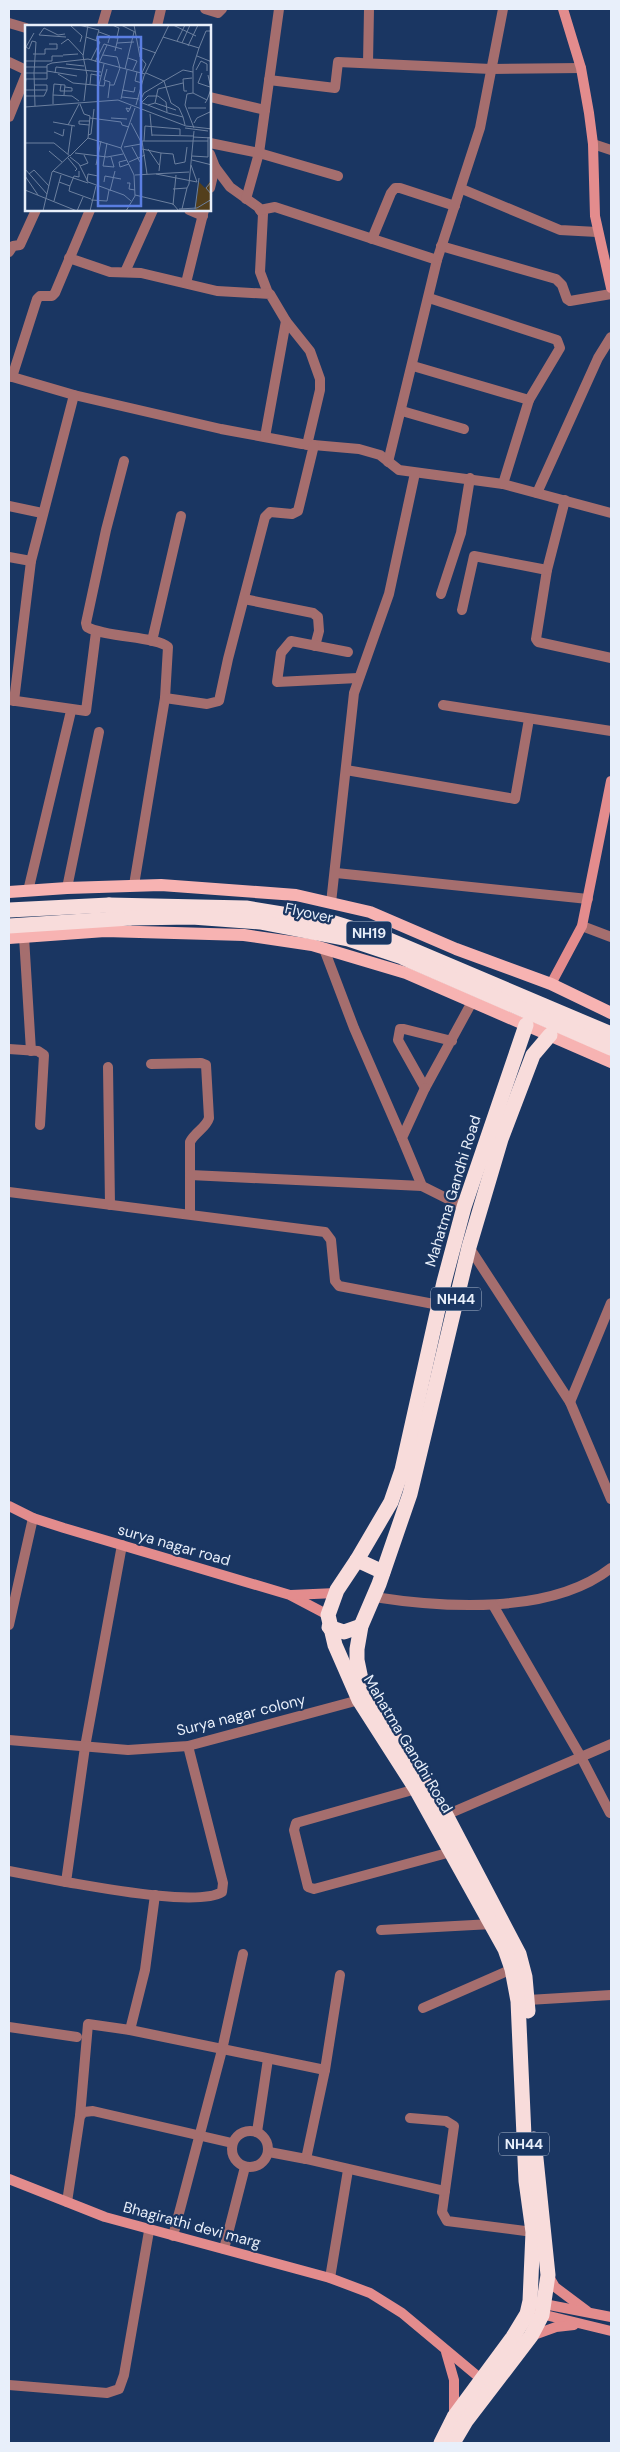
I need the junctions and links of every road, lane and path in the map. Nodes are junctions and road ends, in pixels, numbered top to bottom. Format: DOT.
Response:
graph roads {
  1 [pos="107,9"];
  2 [pos="161,9"];
  3 [pos="206,9"];
  4 [pos="222,9"];
  5 [pos="279,9"];
  6 [pos="369,9"];
  7 [pos="503,9"];
  8 [pos="563,9"];
  9 [pos="9,24"];
  10 [pos="102,25"];
  11 [pos="157,25"];
  12 [pos="25,28"];
  13 [pos="9,62"];
  14 [pos="368,63"];
  15 [pos="581,68"];
  16 [pos="25,70"];
  17 [pos="492,70"];
  18 [pos="25,77"];
  19 [pos="270,80"];
  20 [pos="211,97"];
  21 [pos="265,110"];
  22 [pos="9,117"];
  23 [pos="211,143"];
  24 [pos="593,144"];
  25 [pos="611,150"];
  26 [pos="260,153"];
  27 [pos="211,157"];
  28 [pos="215,167"];
  29 [pos="338,176"];
  30 [pos="211,184"];
  31 [pos="462,188"];
  32 [pos="246,199"];
  33 [pos="456,206"];
  34 [pos="260,210"];
  35 [pos="36,211"];
  36 [pos="90,211"];
  37 [pos="153,211"];
  38 [pos="203,213"];
  39 [pos="597,232"];
  40 [pos="372,239"];
  41 [pos="441,246"];
  42 [pos="9,252"];
  43 [pos="69,258"];
  44 [pos="437,260"];
  45 [pos="124,272"];
  46 [pos="186,283"];
  47 [pos="611,288"];
  48 [pos="268,293"];
  49 [pos="611,294"];
  50 [pos="429,298"];
  51 [pos="286,321"];
  52 [pos="611,337"];
  53 [pos="413,366"];
  54 [pos="10,377"];
  55 [pos="74,395"];
  56 [pos="529,400"];
  57 [pos="402,411"];
  58 [pos="464,429"];
  59 [pos="265,438"];
  60 [pos="311,445"];
  61 [pos="124,461"];
  62 [pos="388,462"];
  63 [pos="415,473"];
  64 [pos="470,478"];
  65 [pos="503,484"];
  66 [pos="537,493"];
  67 [pos="565,500"];
  68 [pos="9,506"];
  69 [pos="42,513"];
  70 [pos="611,513"];
  71 [pos="181,516"];
  72 [pos="9,557"];
  73 [pos="31,561"];
  74 [pos="547,570"];
  75 [pos="441,594"];
  76 [pos="244,599"];
  77 [pos="462,610"];
  78 [pos="96,632"];
  79 [pos="152,642"];
  80 [pos="315,646"];
  81 [pos="348,652"];
  82 [pos="611,658"];
  83 [pos="358,678"];
  84 [pos="165,698"];
  85 [pos="11,700"];
  86 [pos="443,705"];
  87 [pos="71,711"];
  88 [pos="529,719"];
  89 [pos="611,730"];
  90 [pos="99,732"];
  91 [pos="346,770"];
  92 [pos="611,781"];
  93 [pos="336,873"];
  94 [pos="134,886"];
  95 [pos="67,888"];
  96 [pos="28,891"];
  97 [pos="9,892"];
  98 [pos="588,899"];
  99 [pos="331,903"];
  100 [pos="9,910"];
  101 [pos="9,926"];
  102 [pos="582,926"];
  103 [pos="611,935"];
  104 [pos="24,937"];
  105 [pos="9,938"];
  106 [pos="324,949"];
  107 [pos="510,969"];
  108 [pos="551,984"];
  109 [pos="472,1002"];
  110 [pos="598,1006"];
  111 [pos="489,1009"];
  112 [pos="611,1012"];
  113 [pos="526,1025"];
  114 [pos="611,1034"];
  115 [pos="550,1035"];
  116 [pos="452,1041"];
  117 [pos="580,1048"];
  118 [pos="611,1048"];
  119 [pos="9,1049"];
  120 [pos="31,1051"];
  121 [pos="611,1062"];
  122 [pos="151,1064"];
  123 [pos="108,1067"];
  124 [pos="426,1088"];
  125 [pos="40,1125"];
  126 [pos="402,1138"];
  127 [pos="190,1174"];
  128 [pos="422,1186"];
  129 [pos="9,1192"];
  130 [pos="110,1205"];
  131 [pos="464,1208"];
  132 [pos="190,1214"];
  133 [pos="469,1248"];
  134 [pos="611,1303"];
  135 [pos="439,1305"];
  136 [pos="570,1402"];
  137 [pos="611,1499"];
  138 [pos="9,1506"];
  139 [pos="33,1518"];
  140 [pos="122,1545"];
  141 [pos="357,1560"];
  142 [pos="611,1568"];
  143 [pos="383,1572"];
  144 [pos="336,1593"];
  145 [pos="290,1595"];
  146 [pos="374,1597"];
  147 [pos="493,1605"];
  148 [pos="10,1608"];
  149 [pos="329,1621"];
  150 [pos="9,1625"];
  151 [pos="361,1626"];
  152 [pos="359,1700"];
  153 [pos="9,1740"];
  154 [pos="611,1744"];
  155 [pos="188,1746"];
  156 [pos="85,1747"];
  157 [pos="581,1757"];
  158 [pos="416,1789"];
  159 [pos="610,1813"];
  160 [pos="446,1815"];
  161 [pos="451,1852"];
  162 [pos="9,1871"];
  163 [pos="66,1882"];
  164 [pos="155,1895"];
  165 [pos="492,1924"];
  166 [pos="381,1930"];
  167 [pos="244,1954"];
  168 [pos="512,1969"];
  169 [pos="340,1975"];
  170 [pos="611,1995"];
  171 [pos="528,2000"];
  172 [pos="423,2008"];
  173 [pos="9,2027"];
  174 [pos="130,2030"];
  175 [pos="77,2037"];
  176 [pos="222,2050"];
  177 [pos="268,2059"];
  178 [pos="326,2070"];
  179 [pos="80,2116"];
  180 [pos="410,2118"];
  181 [pos="257,2132"];
  182 [pos="199,2137"];
  183 [pos="232,2143"];
  184 [pos="269,2152"];
  185 [pos="306,2159"];
  186 [pos="245,2167"];
  187 [pos="348,2170"];
  188 [pos="9,2179"];
  189 [pos="445,2191"];
  190 [pos="67,2202"];
  191 [pos="149,2231"];
  192 [pos="533,2232"];
  193 [pos="173,2236"];
  194 [pos="224,2249"];
  195 [pos="548,2275"];
  196 [pos="330,2278"];
  197 [pos="536,2308"];
  198 [pos="588,2312"];
  199 [pos="611,2317"];
  200 [pos="582,2324"];
  201 [pos="611,2331"];
  202 [pos="531,2336"];
  203 [pos="444,2349"];
  204 [pos="481,2379"];
  205 [pos="9,2385"];
  206 [pos="454,2417"];
  207 [pos="441,2443"];
  208 [pos="453,2443"];
  1 -- 10 [label="street"];
  2 -- 11 [label="street"];
  3 -- 4 [label="street"];
  5 -- 19 [label="street"];
  6 -- 14 [label="street"];
  7 -- 17 [label="street"];
  8 -- 15 [label="street"];
  9 -- 12 [label="street"];
  13 -- 16 [label="street"];
  14 -- 17 [label="street"];
  14 -- 19 [label="street"];
  15 -- 17 [label="street"];
  15 -- 24 [label="street"];
  17 -- 31 [label="street"];
  18 -- 22 [label="street"];
  19 -- 21 [label="street"];
  20 -- 21 [label="street"];
  21 -- 26 [label="street"];
  23 -- 26 [label="street"];
  24 -- 25 [label="street"];
  24 -- 39 [label="street"];
  26 -- 29 [label="street"];
  26 -- 32 [label="street"];
  27 -- 28 [label="street"];
  28 -- 30 [label="street"];
  28 -- 32 [label="street"];
  31 -- 33 [label="street"];
  31 -- 39 [label="street"];
  32 -- 34 [label="street"];
  33 -- 40 [label="street"];
  33 -- 41 [label="street"];
  34 -- 40 [label="street"];
  34 -- 48 [label="street"];
  35 -- 42 [label="street"];
  36 -- 43 [label="street"];
  37 -- 45 [label="street"];
  38 -- 46 [label="street"];
  39 -- 47 [label="street"];
  40 -- 44 [label="street"];
  41 -- 44 [label="street"];
  41 -- 49 [label="street"];
  43 -- 45 [label="street"];
  43 -- 54 [label="street"];
  44 -- 50 [label="street"];
  45 -- 46 [label="street"];
  46 -- 48 [label="street"];
  48 -- 51 [label="street"];
  50 -- 53 [label="street"];
  50 -- 56 [label="street"];
  51 -- 59 [label="street"];
  51 -- 60 [label="street"];
  52 -- 66 [label="street"];
  53 -- 56 [label="street"];
  53 -- 57 [label="street"];
  54 -- 55 [label="street"];
  55 -- 59 [label="street"];
  55 -- 69 [label="street"];
  56 -- 65 [label="street"];
  57 -- 58 [label="street"];
  57 -- 62 [label="street"];
  59 -- 60 [label="street"];
  60 -- 62 [label="street"];
  60 -- 76 [label="street"];
  61 -- 78 [label="street"];
  62 -- 63 [label="street"];
  63 -- 64 [label="street"];
  63 -- 83 [label="street"];
  64 -- 65 [label="street"];
  64 -- 75 [label="street"];
  65 -- 66 [label="street"];
  66 -- 67 [label="street"];
  67 -- 70 [label="street"];
  67 -- 74 [label="street"];
  68 -- 69 [label="street"];
  69 -- 73 [label="street"];
  71 -- 79 [label="street"];
  72 -- 73 [label="street"];
  73 -- 85 [label="street"];
  74 -- 77 [label="street"];
  74 -- 82 [label="street"];
  76 -- 80 [label="street"];
  76 -- 84 [label="street"];
  78 -- 79 [label="street"];
  78 -- 87 [label="street"];
  79 -- 84 [label="street"];
  80 -- 81 [label="street"];
  80 -- 83 [label="street"];
  83 -- 91 [label="street"];
  84 -- 94 [label="street"];
  85 -- 87 [label="street"];
  86 -- 88 [label="street"];
  87 -- 96 [label="street"];
  88 -- 89 [label="street"];
  88 -- 91 [label="street"];
  90 -- 95 [label="street"];
  91 -- 93 [label="street"];
  92 -- 98 [label="street"];
  93 -- 98 [label="street"];
  93 -- 99 [label="street"];
  94 -- 95 [label="main road"];
  94 -- 99 [label="main road"];
  95 -- 96 [label="main road"];
  96 -- 97 [label="main road"];
  98 -- 102 [label="street"];
  99 -- 107 [label="main road"];
  100 -- 114 [label="highway, Flyover / NH19, bridge"];
  101 -- 118 [label="highway, Flyover / NH19, bridge"];
  102 -- 103 [label="street"];
  102 -- 108 [label="street"];
  104 -- 105 [label="main road"];
  104 -- 106 [label="main road"];
  104 -- 120 [label="street"];
  106 -- 109 [label="main road"];
  106 -- 126 [label="street"];
  107 -- 108 [label="main road"];
  107 -- 111 [label="main road"];
  108 -- 110 [label="main road"];
  109 -- 111 [label="main road"];
  109 -- 116 [label="street"];
  110 -- 112 [label="main road"];
  110 -- 117 [label="main road"];
  111 -- 113 [label="main road"];
  113 -- 115 [label="main road"];
  113 -- 131 [label="highway, Mahatma Gandhi Road / NH44"];
  115 -- 117 [label="main road"];
  115 -- 133 [label="highway, Mahatma Gandhi Road / NH44"];
  116 -- 124 [label="street"];
  116 -- 124 [label="street"];
  117 -- 121 [label="main road"];
  119 -- 120 [label="street"];
  120 -- 125 [label="street"];
  122 -- 127 [label="street"];
  123 -- 130 [label="street"];
  124 -- 126 [label="street"];
  126 -- 128 [label="street"];
  127 -- 128 [label="street"];
  127 -- 132 [label="street"];
  128 -- 131 [label="street"];
  129 -- 130 [label="street"];
  130 -- 132 [label="street"];
  131 -- 135 [label="highway, Mahatma Gandhi Road / NH44"];
  132 -- 135 [label="street"];
  133 -- 136 [label="street"];
  133 -- 143 [label="highway, Mahatma Gandhi Road / NH44"];
  134 -- 136 [label="street"];
  135 -- 141 [label="highway, Mahatma Gandhi Road / NH44"];
  136 -- 137 [label="street"];
  138 -- 139 [label="street, surya nagar road"];
  139 -- 140 [label="street, surya nagar road"];
  139 -- 148 [label="street"];
  140 -- 145 [label="street, surya nagar road"];
  140 -- 156 [label="street"];
  141 -- 143 [label="highway"];
  141 -- 144 [label="highway, Mahatma Gandhi Road / NH44"];
  142 -- 147 [label="street"];
  143 -- 146 [label="highway, Mahatma Gandhi Road / NH44"];
  144 -- 145 [label="street"];
  144 -- 149 [label="highway, Mahatma Gandhi Road / NH44"];
  145 -- 149 [label="street, surya nagar road"];
  146 -- 147 [label="street"];
  146 -- 151 [label="highway, Mahatma Gandhi Road / NH44"];
  147 -- 157 [label="street"];
  148 -- 150 [label="street"];
  149 -- 151 [label="highway"];
  149 -- 152 [label="highway, Mahatma Gandhi Road / NH44"];
  151 -- 160 [label="highway, Mahatma Gandhi Road / NH44"];
  152 -- 155 [label="street, Surya nagar colony"];
  152 -- 158 [label="highway, Mahatma Gandhi Road / NH44"];
  153 -- 156 [label="street, Surya nagar colony"];
  154 -- 157 [label="street"];
  155 -- 156 [label="street, Surya nagar colony"];
  155 -- 164 [label="street"];
  156 -- 163 [label="street"];
  157 -- 159 [label="street"];
  157 -- 160 [label="street"];
  158 -- 161 [label="highway, Mahatma Gandhi Road / NH44"];
  158 -- 161 [label="street"];
  160 -- 171 [label="highway, Mahatma Gandhi Road / NH44"];
  161 -- 165 [label="highway, Mahatma Gandhi Road / NH44"];
  162 -- 163 [label="street"];
  163 -- 164 [label="street"];
  164 -- 174 [label="street"];
  165 -- 166 [label="street"];
  165 -- 168 [label="highway, Mahatma Gandhi Road / NH44"];
  167 -- 176 [label="street"];
  168 -- 172 [label="street"];
  168 -- 192 [label="highway, Mahatma Gandhi Road / NH44"];
  169 -- 178 [label="street"];
  170 -- 171 [label="street"];
  171 -- 195 [label="highway, Mahatma Gandhi Road / NH44"];
  173 -- 175 [label="street"];
  174 -- 176 [label="street"];
  174 -- 179 [label="street"];
  176 -- 177 [label="street"];
  176 -- 182 [label="street"];
  177 -- 178 [label="street"];
  177 -- 181 [label="street"];
  178 -- 185 [label="street"];
  179 -- 182 [label="street"];
  179 -- 190 [label="street"];
  180 -- 189 [label="street"];
  181 -- 183 [label="street"];
  181 -- 184 [label="street"];
  182 -- 183 [label="street"];
  182 -- 193 [label="street"];
  183 -- 186 [label="street"];
  184 -- 185 [label="street"];
  184 -- 186 [label="street"];
  185 -- 187 [label="street"];
  186 -- 194 [label="street"];
  187 -- 189 [label="street"];
  187 -- 196 [label="street"];
  188 -- 190 [label="street, Bhagirathi devi marg"];
  189 -- 192 [label="street"];
  190 -- 191 [label="street, Bhagirathi devi marg"];
  191 -- 193 [label="street, Bhagirathi devi marg"];
  191 -- 205 [label="street"];
  192 -- 197 [label="highway, Mahatma Gandhi Road / NH44"];
  193 -- 194 [label="street, Bhagirathi devi marg"];
  194 -- 196 [label="street, Bhagirathi devi marg"];
  195 -- 197 [label="highway, Mahatma Gandhi Road / NH44"];
  195 -- 198 [label="street"];
  196 -- 203 [label="street, Bhagirathi devi marg"];
  197 -- 198 [label="street"];
  197 -- 200 [label="street"];
  197 -- 202 [label="highway, Mahatma Gandhi Road / NH44"];
  197 -- 204 [label="highway, Mahatma Gandhi Road / NH44"];
  198 -- 199 [label="street"];
  200 -- 201 [label="street"];
  200 -- 202 [label="street"];
  202 -- 208 [label="highway, Mahatma Gandhi Road / NH44"];
  203 -- 204 [label="street, Bhagirathi devi marg"];
  203 -- 206 [label="street"];
  204 -- 206 [label="highway, Mahatma Gandhi Road / NH44"];
  206 -- 207 [label="highway, Mahatma Gandhi Road / NH44"];
}
